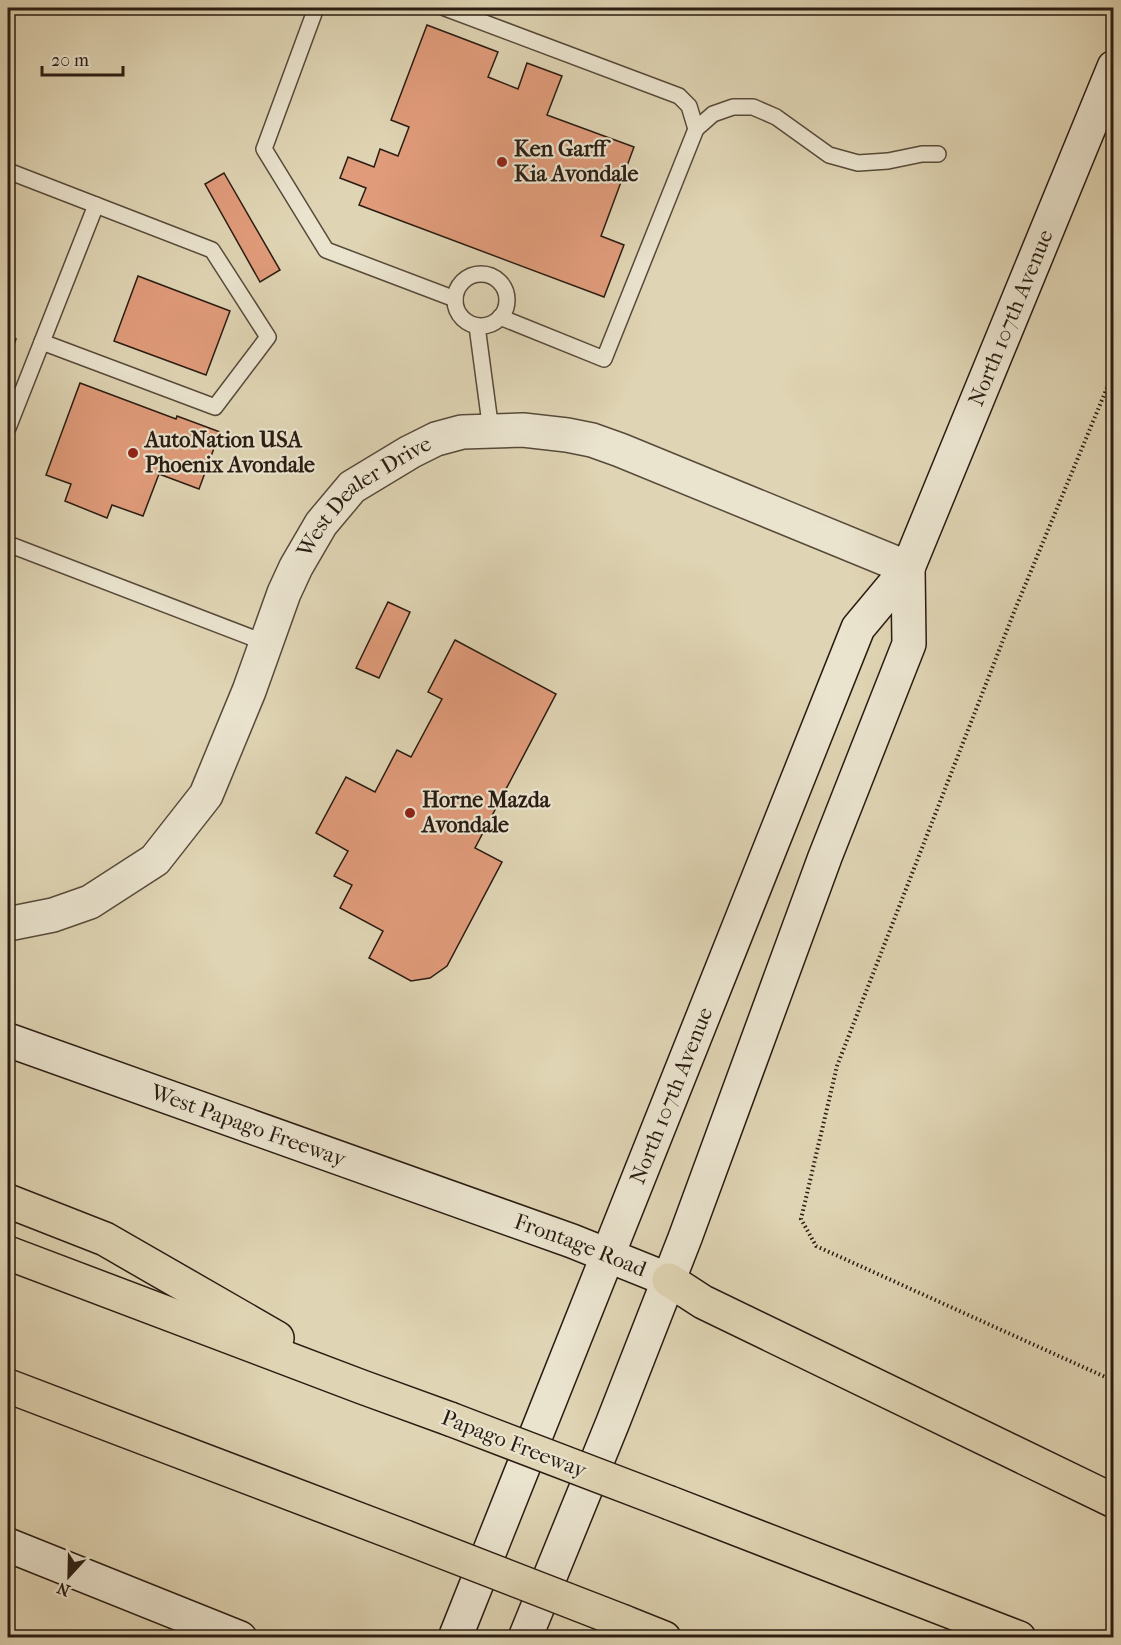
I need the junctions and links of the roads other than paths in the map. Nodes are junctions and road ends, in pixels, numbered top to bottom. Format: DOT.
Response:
graph roads {
  1 [pos="316,8"];
  2 [pos="445,8"];
  3 [pos="1113,67"];
  4 [pos="696,129"];
  5 [pos="938,154"];
  6 [pos="8,171"];
  7 [pos="96,205"];
  8 [pos="455,299"];
  9 [pos="500,317"];
  10 [pos="477,326"];
  11 [pos="42,342"];
  12 [pos="8,429"];
  13 [pos="491,430"];
  14 [pos="8,544"];
  15 [pos="908,568"];
  16 [pos="266,643"];
  17 [pos="8,924"];
  18 [pos="8,1040"];
  19 [pos="8,1201"];
  20 [pos="490,1212"];
  21 [pos="8,1253"];
  22 [pos="608,1254"];
  23 [pos="669,1280"];
  24 [pos="8,1386"];
  25 [pos="362,1387"];
  26 [pos="1113,1501"];
  27 [pos="8,1545"];
  28 [pos="240,1638"];
  29 [pos="455,1638"];
  30 [pos="525,1638"];
  31 [pos="664,1638"];
  32 [pos="1019,1638"];
  1 -- 8 [label="lane"];
  2 -- 4 [label="lane"];
  3 -- 15 [label="main road, North 107th Avenue"];
  4 -- 5 [label="lane"];
  4 -- 9 [label="lane"];
  6 -- 7 [label="lane"];
  7 -- 11 [label="lane"];
  7 -- 11 [label="lane"];
  8 -- 9 [label="lane"];
  8 -- 10 [label="lane"];
  9 -- 10 [label="lane"];
  10 -- 13 [label="lane"];
  11 -- 12 [label="lane"];
  13 -- 15 [label="main road, West Dealer Drive"];
  13 -- 16 [label="main road, West Dealer Drive"];
  14 -- 16 [label="lane"];
  15 -- 22 [label="main road, North 107th Avenue"];
  15 -- 23 [label="main road, North 107th Avenue"];
  16 -- 17 [label="main road, West Dealer Drive"];
  18 -- 20 [label="main road, West Papago Freeway"];
  19 -- 25 [label="highway"];
  20 -- 22 [label="main road, Frontage Road"];
  21 -- 25 [label="highway, Papago Freeway"];
  22 -- 23 [label="main road, Frontage Road"];
  22 -- 29 [label="main road, North 107th Avenue"];
  23 -- 26 [label="highway"];
  23 -- 30 [label="main road, North 107th Avenue"];
  24 -- 31 [label="highway, bridge"];
  25 -- 32 [label="highway, Papago Freeway, bridge"];
  27 -- 28 [label="main road"];
}
